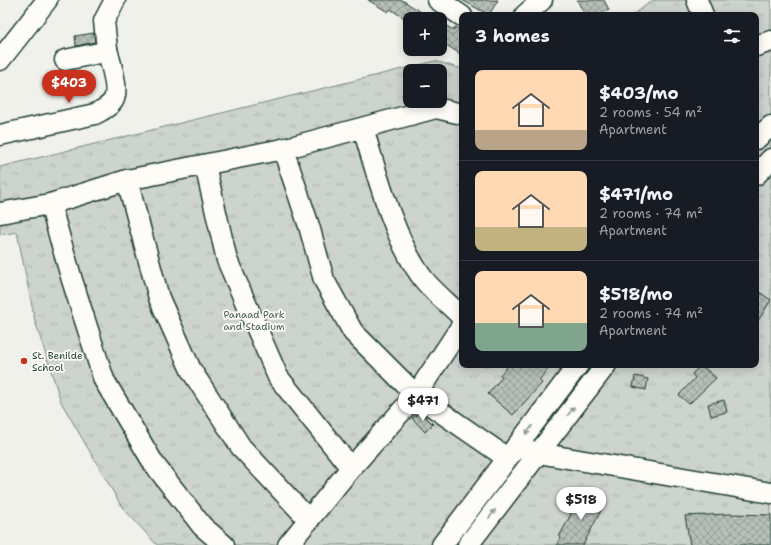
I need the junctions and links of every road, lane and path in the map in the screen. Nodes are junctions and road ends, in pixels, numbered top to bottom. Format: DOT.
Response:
graph roads {
  1 [pos="47,0"];
  2 [pos="115,0"];
  3 [pos="542,0"];
  4 [pos="684,0"];
  5 [pos="698,0"];
  6 [pos="441,1"];
  7 [pos="528,12"];
  8 [pos="687,12"];
  9 [pos="702,12"];
  10 [pos="459,14"];
  11 [pos="771,41"];
  12 [pos="759,45"];
  13 [pos="107,49"];
  14 [pos="0,60"];
  15 [pos="65,60"];
  16 [pos="459,113"];
  17 [pos="771,126"];
  18 [pos="363,128"];
  19 [pos="0,135"];
  20 [pos="759,136"];
  21 [pos="283,149"];
  22 [pos="771,159"];
  23 [pos="205,165"];
  24 [pos="759,172"];
  25 [pos="127,180"];
  26 [pos="50,204"];
  27 [pos="0,213"];
  28 [pos="459,314"];
  29 [pos="459,330"];
  30 [pos="576,368"];
  31 [pos="604,368"];
  32 [pos="416,395"];
  33 [pos="512,453"];
  34 [pos="538,453"];
  35 [pos="352,468"];
  36 [pos="771,493"];
  37 [pos="309,520"];
  38 [pos="224,545"];
  39 [pos="288,545"];
  40 [pos="442,545"];
  41 [pos="468,545"];
  1 -- 14 [label="street"];
  2 -- 13 [label="street"];
  3 -- 7 [label="street"];
  4 -- 8 [label="street"];
  5 -- 9 [label="street"];
  6 -- 10 [label="street"];
  11 -- 12 [label="street"];
  13 -- 15 [label="street"];
  13 -- 19 [label="street"];
  16 -- 18 [label="street"];
  17 -- 20 [label="street"];
  18 -- 21 [label="street"];
  18 -- 28 [label="street"];
  21 -- 23 [label="street"];
  21 -- 32 [label="street"];
  22 -- 24 [label="street"];
  23 -- 25 [label="street"];
  23 -- 35 [label="street"];
  25 -- 26 [label="street"];
  25 -- 37 [label="street"];
  26 -- 27 [label="street"];
  26 -- 38 [label="street"];
  29 -- 32 [label="street"];
  30 -- 33 [label="street, one-way"];
  34 -- 31 [label="street, one-way"];
  32 -- 33 [label="street"];
  32 -- 35 [label="street"];
  33 -- 34 [label="street"];
  33 -- 40 [label="street"];
  34 -- 36 [label="street"];
  41 -- 34 [label="street, one-way"];
  35 -- 37 [label="street"];
  37 -- 39 [label="street"];
}
